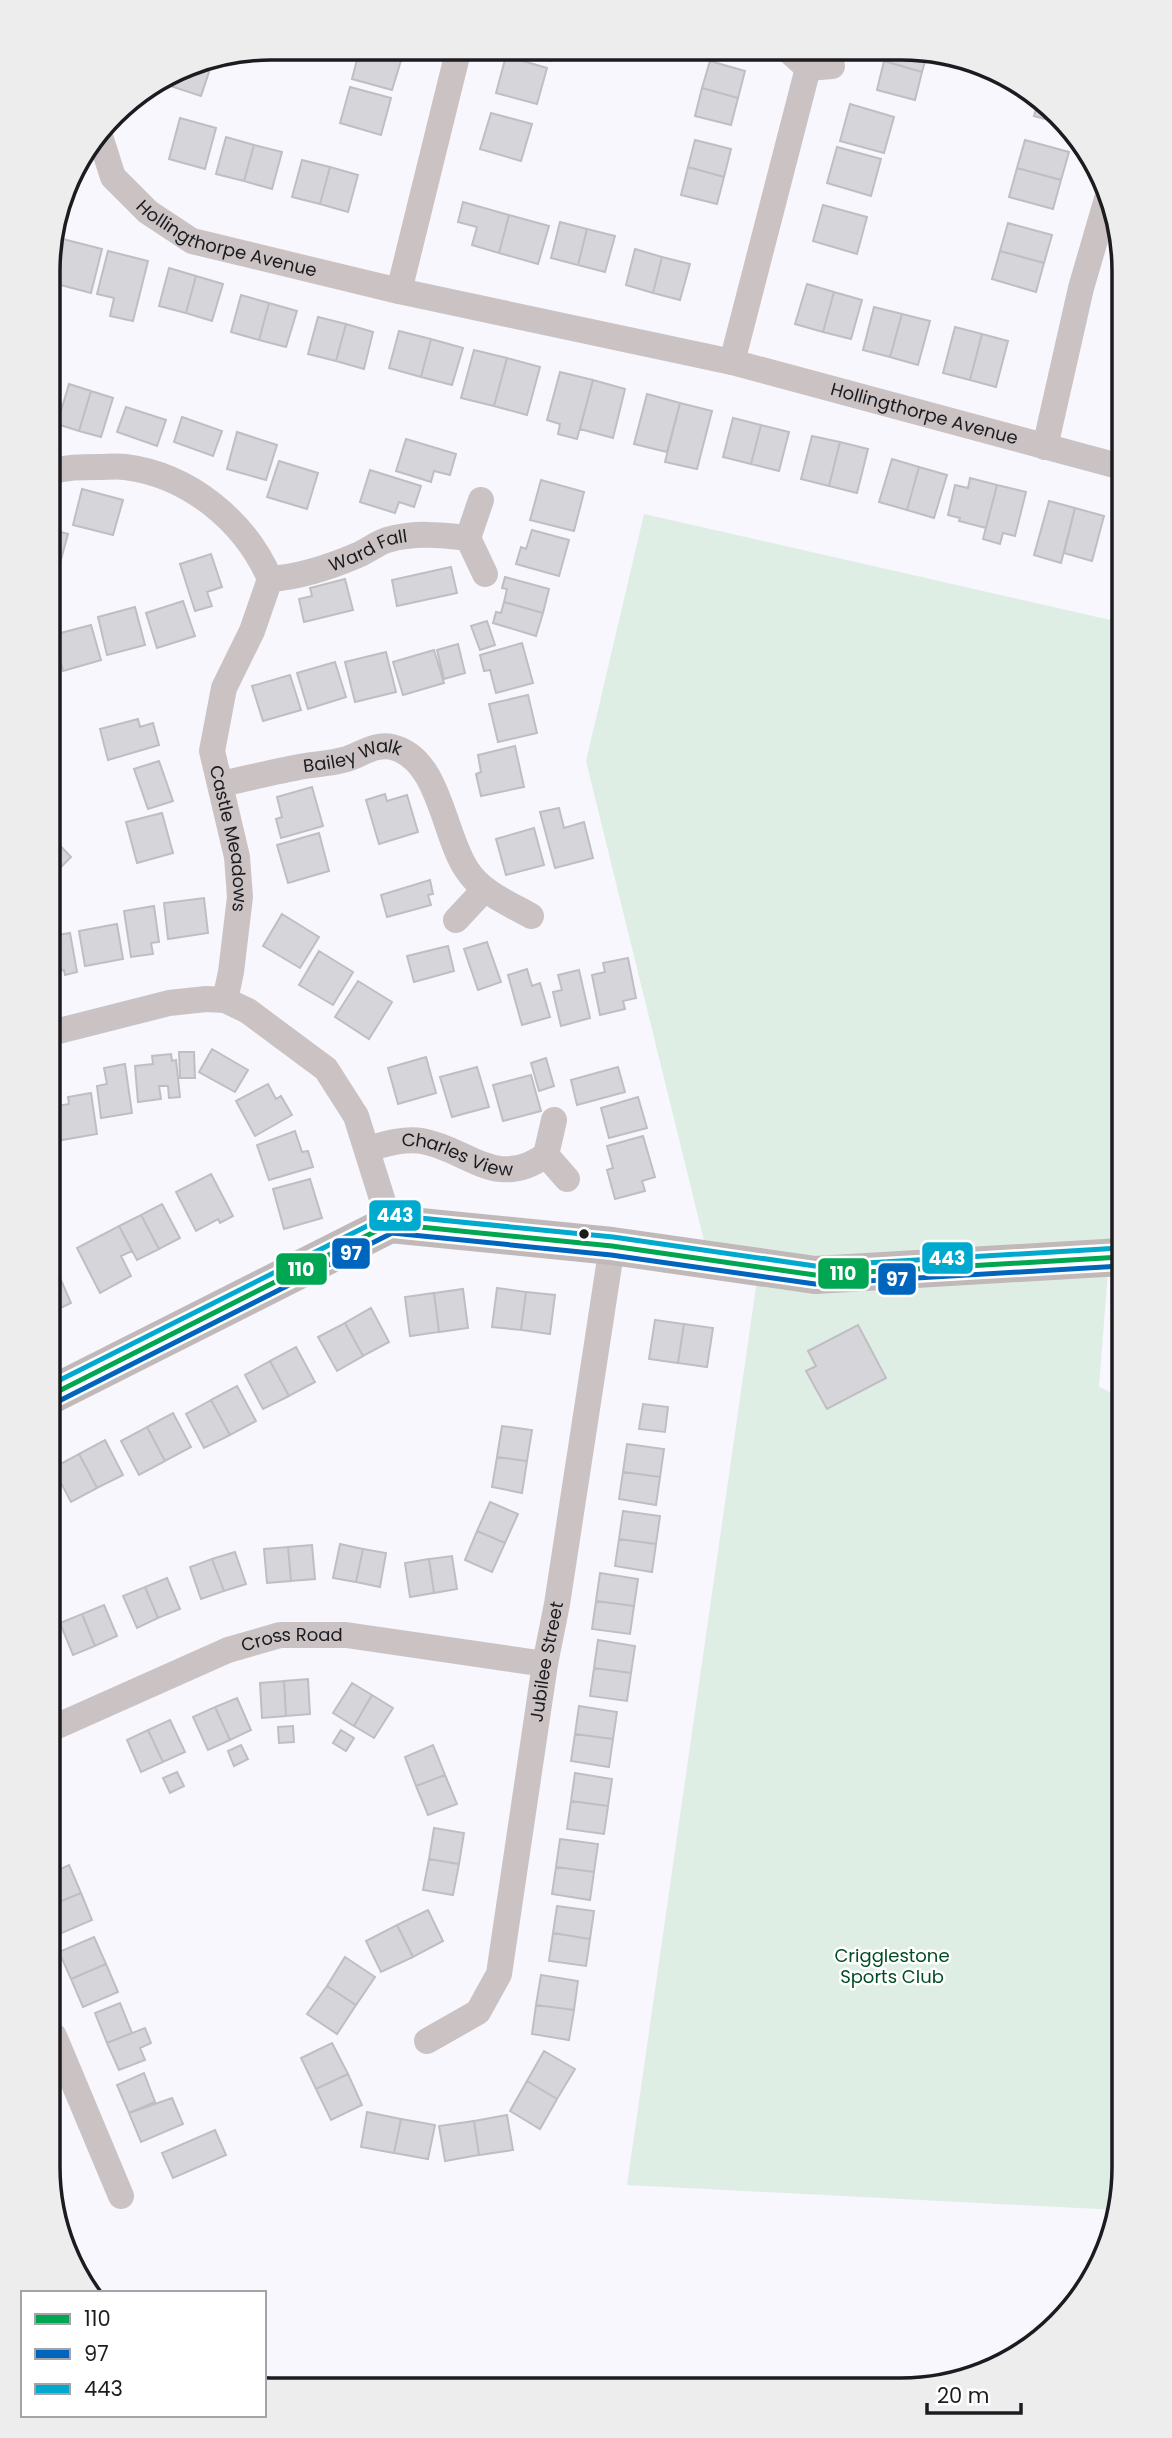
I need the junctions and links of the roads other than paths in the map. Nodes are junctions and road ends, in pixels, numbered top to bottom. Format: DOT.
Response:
graph roads {
  1 [pos="456,60"];
  2 [pos="807,60"];
  3 [pos="102,143"];
  4 [pos="1103,211"];
  5 [pos="399,291"];
  6 [pos="732,362"];
  7 [pos="1045,447"];
  8 [pos="1112,464"];
  9 [pos="60,468"];
  10 [pos="481,500"];
  11 [pos="468,538"];
  12 [pos="485,573"];
  13 [pos="270,579"];
  14 [pos="221,784"];
  15 [pos="484,890"];
  16 [pos="531,916"];
  17 [pos="456,919"];
  18 [pos="225,1000"];
  19 [pos="60,1033"];
  20 [pos="554,1120"];
  21 [pos="368,1149"];
  22 [pos="546,1155"];
  23 [pos="567,1179"];
  24 [pos="390,1224"];
  25 [pos="612,1247"];
  26 [pos="1112,1258"];
  27 [pos="60,1390"];
  28 [pos="545,1664"];
  29 [pos="60,1725"];
  30 [pos="427,2041"];
  31 [pos="60,2050"];
  32 [pos="121,2196"];
  1 -- 5 [label="street"];
  2 -- 6 [label="street"];
  3 -- 5 [label="street, Hollingthorpe Avenue"];
  4 -- 7 [label="street"];
  5 -- 6 [label="street, Hollingthorpe Avenue"];
  6 -- 7 [label="street, Hollingthorpe Avenue"];
  7 -- 8 [label="street, Hollingthorpe Avenue"];
  9 -- 13 [label="street"];
  10 -- 11 [label="street"];
  11 -- 12 [label="street"];
  11 -- 13 [label="street, Ward Fall"];
  13 -- 14 [label="street, Castle Meadows"];
  14 -- 15 [label="street, Bailey Walk"];
  14 -- 18 [label="street, Castle Meadows"];
  15 -- 16 [label="street, Bailey Walk"];
  15 -- 17 [label="street"];
  18 -- 19 [label="street"];
  18 -- 21 [label="street"];
  20 -- 22 [label="street"];
  21 -- 22 [label="street, Charles View"];
  21 -- 24 [label="street"];
  22 -- 23 [label="street"];
  24 -- 25 [label="street"];
  24 -- 27 [label="street"];
  25 -- 26 [label="street"];
  25 -- 28 [label="street, Jubilee Street"];
  28 -- 29 [label="street, Cross Road"];
  28 -- 30 [label="street, Jubilee Street"];
  31 -- 32 [label="street"];
}
